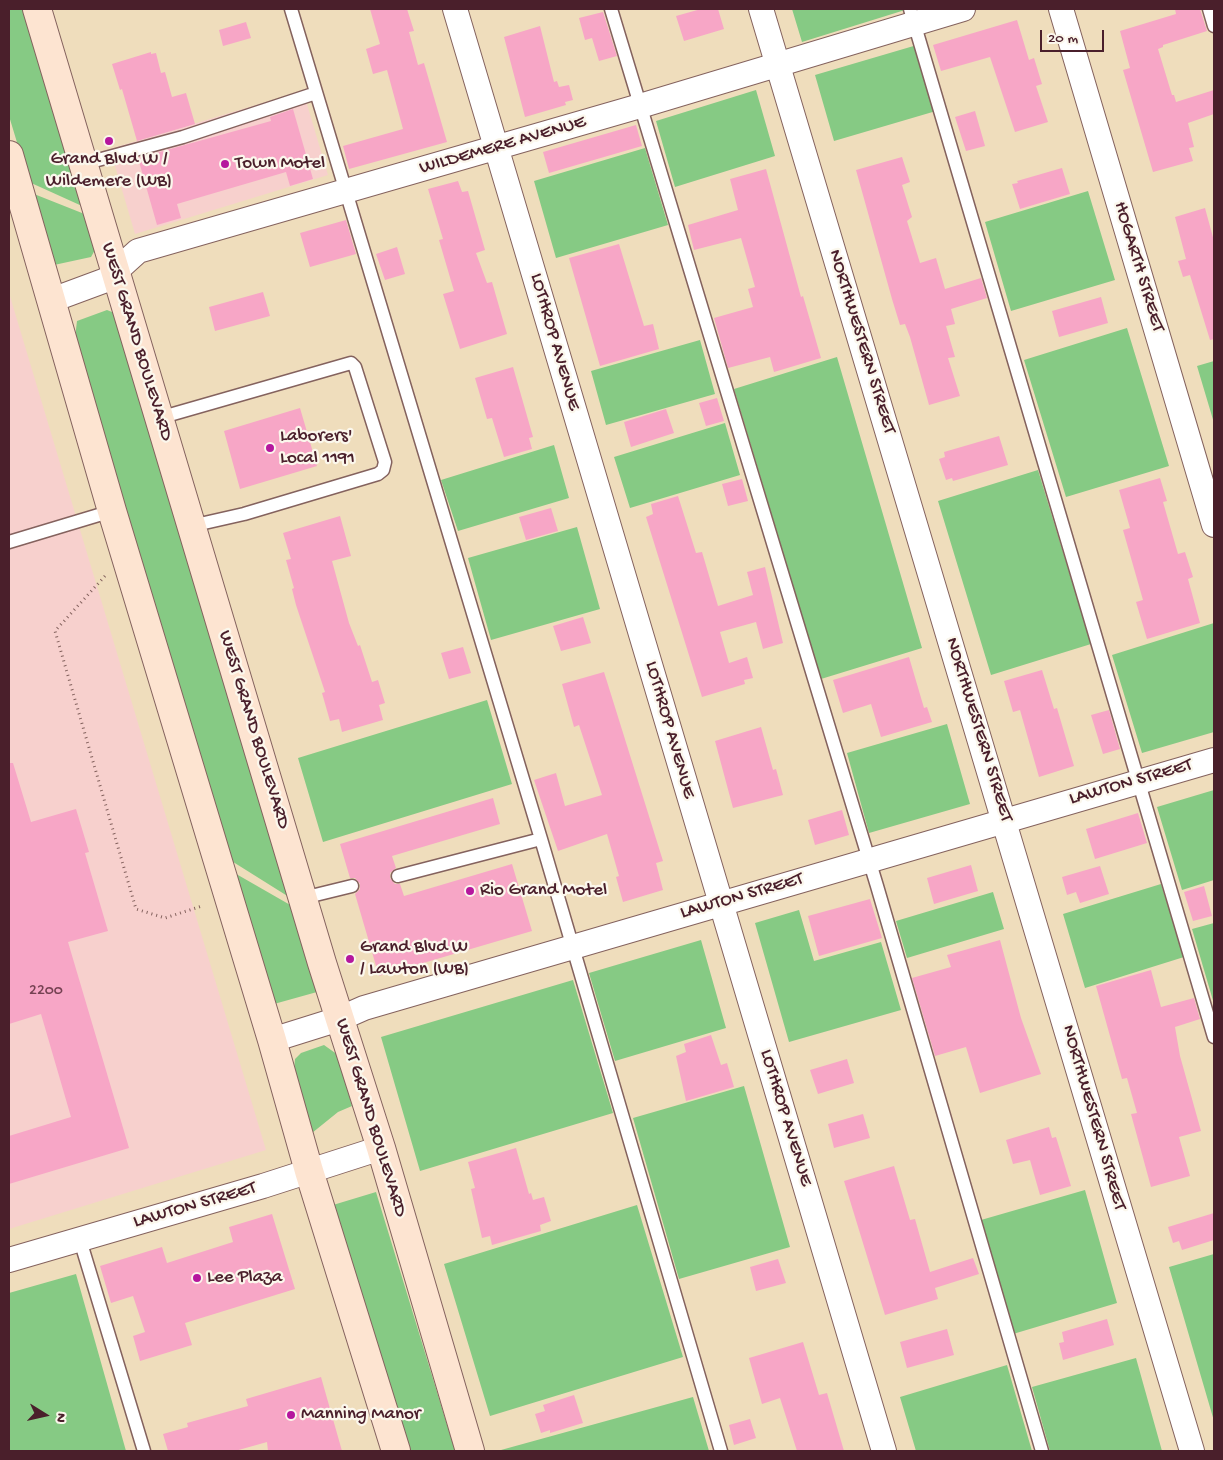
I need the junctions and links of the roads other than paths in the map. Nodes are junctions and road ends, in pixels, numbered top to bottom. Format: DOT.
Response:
graph roads {
  1 [pos="37,9"];
  2 [pos="290,9"];
  3 [pos="455,9"];
  4 [pos="611,9"];
  5 [pos="761,9"];
  6 [pos="963,9"];
  7 [pos="1061,9"];
  8 [pos="1209,9"];
  9 [pos="912,16"];
  10 [pos="1214,26"];
  11 [pos="778,64"];
  12 [pos="316,93"];
  13 [pos="640,106"];
  14 [pos="497,147"];
  15 [pos="9,155"];
  16 [pos="83,164"];
  17 [pos="345,192"];
  18 [pos="115,273"];
  19 [pos="52,300"];
  20 [pos="159,418"];
  21 [pos="112,511"];
  22 [pos="1214,525"];
  23 [pos="191,526"];
  24 [pos="9,542"];
  25 [pos="1214,760"];
  26 [pos="1140,781"];
  27 [pos="1005,819"];
  28 [pos="541,839"];
  29 [pos="868,859"];
  30 [pos="398,876"];
  31 [pos="352,886"];
  32 [pos="303,898"];
  33 [pos="720,903"];
  34 [pos="573,946"];
  35 [pos="339,1019"];
  36 [pos="1214,1037"];
  37 [pos="272,1040"];
  38 [pos="381,1148"];
  39 [pos="309,1171"];
  40 [pos="80,1240"];
  41 [pos="9,1260"];
  42 [pos="144,1451"];
  43 [pos="396,1451"];
  44 [pos="470,1451"];
  45 [pos="721,1451"];
  46 [pos="884,1451"];
  47 [pos="1042,1451"];
  48 [pos="1192,1451"];
  1 -- 16 [label="main road, WEST GRAND BOULEVARD"];
  2 -- 12 [label="lane"];
  3 -- 14 [label="street, LOTHROP AVENUE"];
  4 -- 13 [label="lane"];
  5 -- 11 [label="street, NORTHWESTERN STREET"];
  6 -- 9 [label="street, WILDEMERE AVENUE"];
  7 -- 22 [label="street, HOGARTH STREET"];
  8 -- 10 [label="lane"];
  9 -- 11 [label="street, WILDEMERE AVENUE"];
  9 -- 26 [label="lane"];
  11 -- 13 [label="street, WILDEMERE AVENUE"];
  11 -- 27 [label="street, NORTHWESTERN STREET"];
  12 -- 16 [label="lane"];
  12 -- 17 [label="lane"];
  13 -- 14 [label="street, WILDEMERE AVENUE"];
  13 -- 29 [label="lane"];
  14 -- 17 [label="street, WILDEMERE AVENUE"];
  14 -- 33 [label="street, LOTHROP AVENUE"];
  15 -- 19 [label="main road"];
  16 -- 18 [label="main road, WEST GRAND BOULEVARD"];
  17 -- 18 [label="street, WILDEMERE AVENUE"];
  17 -- 28 [label="lane"];
  18 -- 19 [label="street, WILDEMERE AVENUE"];
  18 -- 20 [label="main road, WEST GRAND BOULEVARD"];
  19 -- 21 [label="main road"];
  20 -- 23 [label="main road, WEST GRAND BOULEVARD"];
  20 -- 23 [label="lane"];
  21 -- 24 [label="lane"];
  21 -- 37 [label="main road"];
  23 -- 32 [label="main road, WEST GRAND BOULEVARD"];
  25 -- 26 [label="street, LAWTON STREET"];
  26 -- 27 [label="street, LAWTON STREET"];
  26 -- 36 [label="lane"];
  27 -- 29 [label="street, LAWTON STREET"];
  27 -- 48 [label="street, NORTHWESTERN STREET"];
  28 -- 30 [label="lane"];
  28 -- 34 [label="lane"];
  29 -- 33 [label="street, LAWTON STREET"];
  29 -- 47 [label="lane"];
  31 -- 32 [label="lane"];
  32 -- 35 [label="main road, WEST GRAND BOULEVARD"];
  33 -- 34 [label="street, LAWTON STREET"];
  33 -- 46 [label="street, LOTHROP AVENUE"];
  34 -- 35 [label="street, LAWTON STREET"];
  34 -- 45 [label="lane"];
  35 -- 37 [label="street, LAWTON STREET"];
  35 -- 38 [label="main road, WEST GRAND BOULEVARD"];
  37 -- 39 [label="main road"];
  38 -- 39 [label="street, LAWTON STREET"];
  38 -- 44 [label="main road, WEST GRAND BOULEVARD"];
  39 -- 40 [label="street, LAWTON STREET"];
  39 -- 43 [label="main road"];
  40 -- 41 [label="street, LAWTON STREET"];
  40 -- 42 [label="lane"];
}
